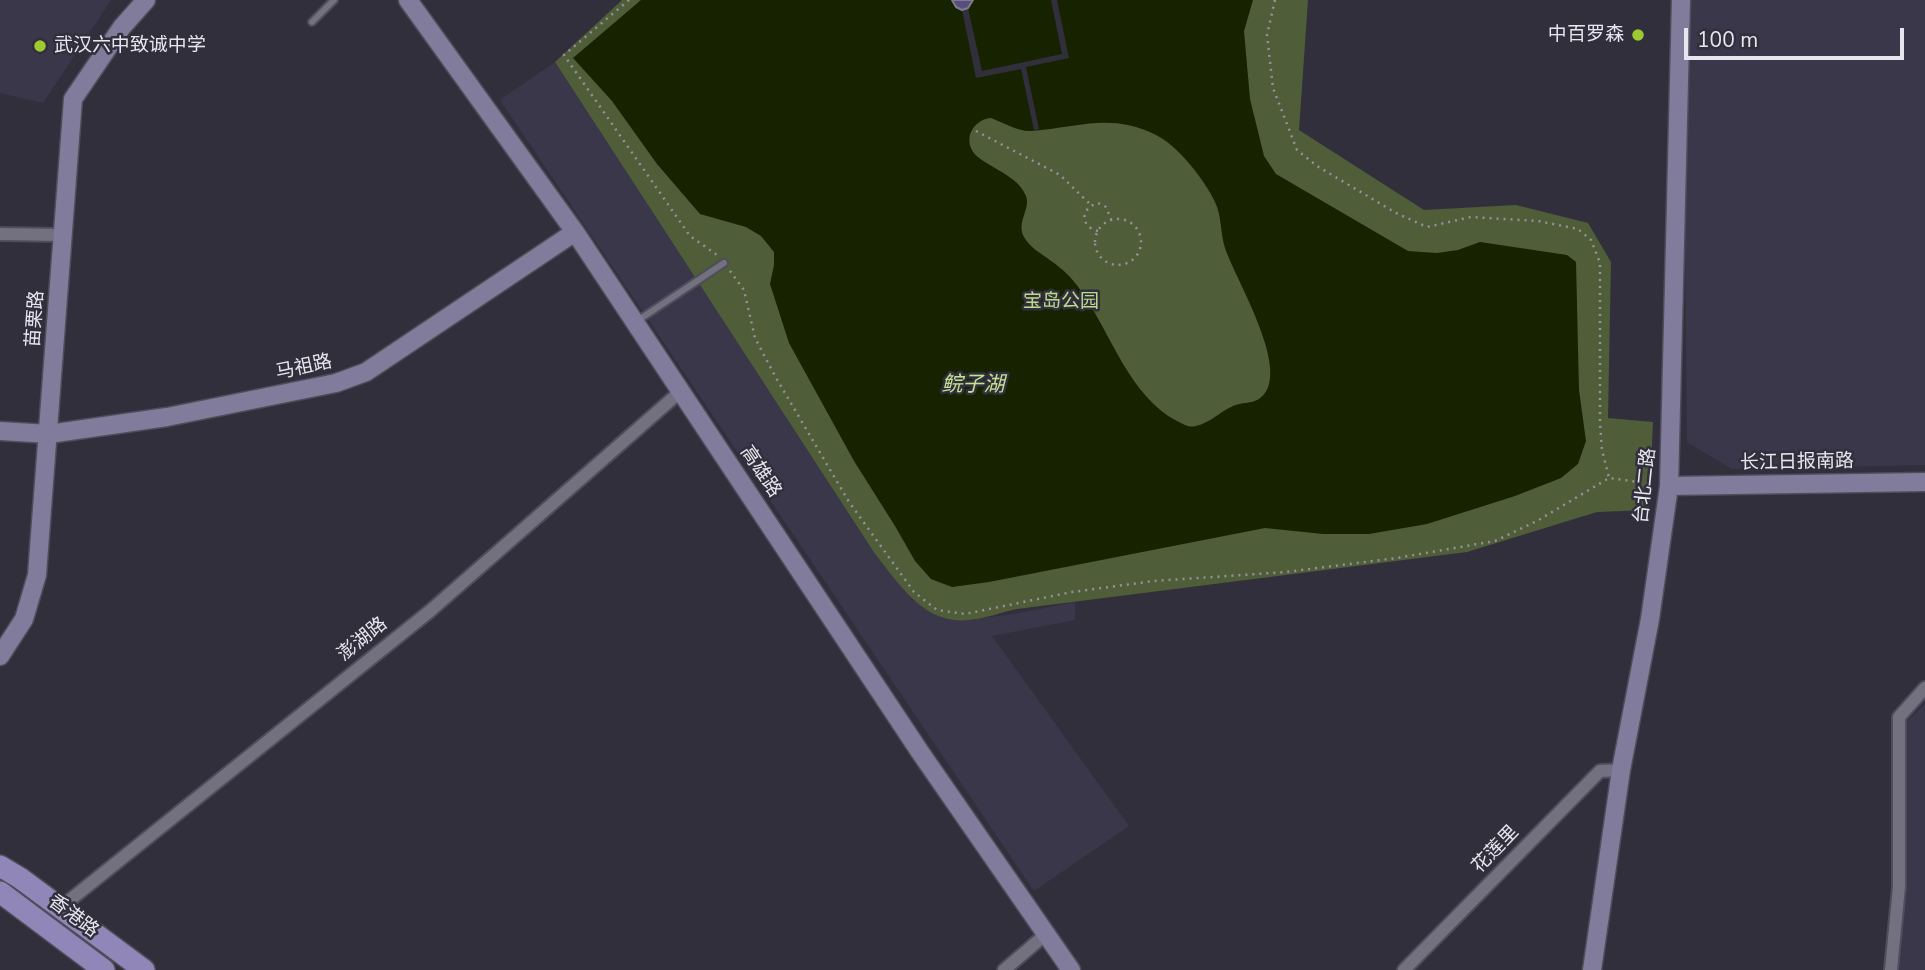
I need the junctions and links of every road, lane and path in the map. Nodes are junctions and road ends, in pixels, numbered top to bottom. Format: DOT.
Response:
graph roads {
  1 [pos="146,0"];
  2 [pos="334,0"];
  3 [pos="408,0"];
  4 [pos="629,0"];
  5 [pos="1275,0"];
  6 [pos="1681,0"];
  7 [pos="312,22"];
  8 [pos="976,131"];
  9 [pos="1091,205"];
  10 [pos="1111,219"];
  11 [pos="1098,231"];
  12 [pos="575,232"];
  13 [pos="0,234"];
  14 [pos="62,234"];
  15 [pos="724,263"];
  16 [pos="635,322"];
  17 [pos="681,391"];
  18 [pos="0,431"];
  19 [pos="49,435"];
  20 [pos="1609,478"];
  21 [pos="1925,482"];
  22 [pos="1669,486"];
  23 [pos="0,656"];
  24 [pos="1925,688"];
  25 [pos="1621,770"];
  26 [pos="0,866"];
  27 [pos="0,892"];
  28 [pos="60,908"];
  29 [pos="1046,934"];
  30 [pos="104,970"];
  31 [pos="144,970"];
  32 [pos="1003,970"];
  33 [pos="1071,970"];
  34 [pos="1404,970"];
  35 [pos="1592,970"];
  36 [pos="1891,970"];
  1 -- 14 [label="street, 苗栗路"];
  2 -- 7 [label="lane"];
  3 -- 12 [label="street, 高雄路"];
  4 -- 15 [label="path"];
  5 -- 20 [label="path"];
  6 -- 22 [label="street, 台北二路"];
  8 -- 9 [label="path"];
  9 -- 10 [label="path"];
  9 -- 11 [label="path"];
  10 -- 11 [label="path"];
  10 -- 11 [label="path"];
  12 -- 16 [label="street, 高雄路"];
  12 -- 19 [label="street, 马祖路"];
  13 -- 14 [label="street"];
  14 -- 19 [label="street, 苗栗路"];
  15 -- 16 [label="lane"];
  15 -- 20 [label="path"];
  16 -- 17 [label="street, 高雄路"];
  17 -- 28 [label="street, 澎湖路"];
  17 -- 29 [label="street, 高雄路"];
  18 -- 19 [label="street, 马祖路"];
  19 -- 23 [label="street, 苗栗路"];
  20 -- 22 [label="path"];
  21 -- 22 [label="street, 长江日报南路"];
  22 -- 25 [label="street, 台北二路"];
  24 -- 36 [label="street"];
  25 -- 34 [label="street, 花莲里"];
  25 -- 35 [label="street, 台北二路"];
  26 -- 28 [label="main road, 香港路"];
  27 -- 30 [label="main road, 香港路"];
  28 -- 31 [label="main road, 香港路"];
  29 -- 32 [label="street"];
  29 -- 33 [label="street, 高雄路"];
}
